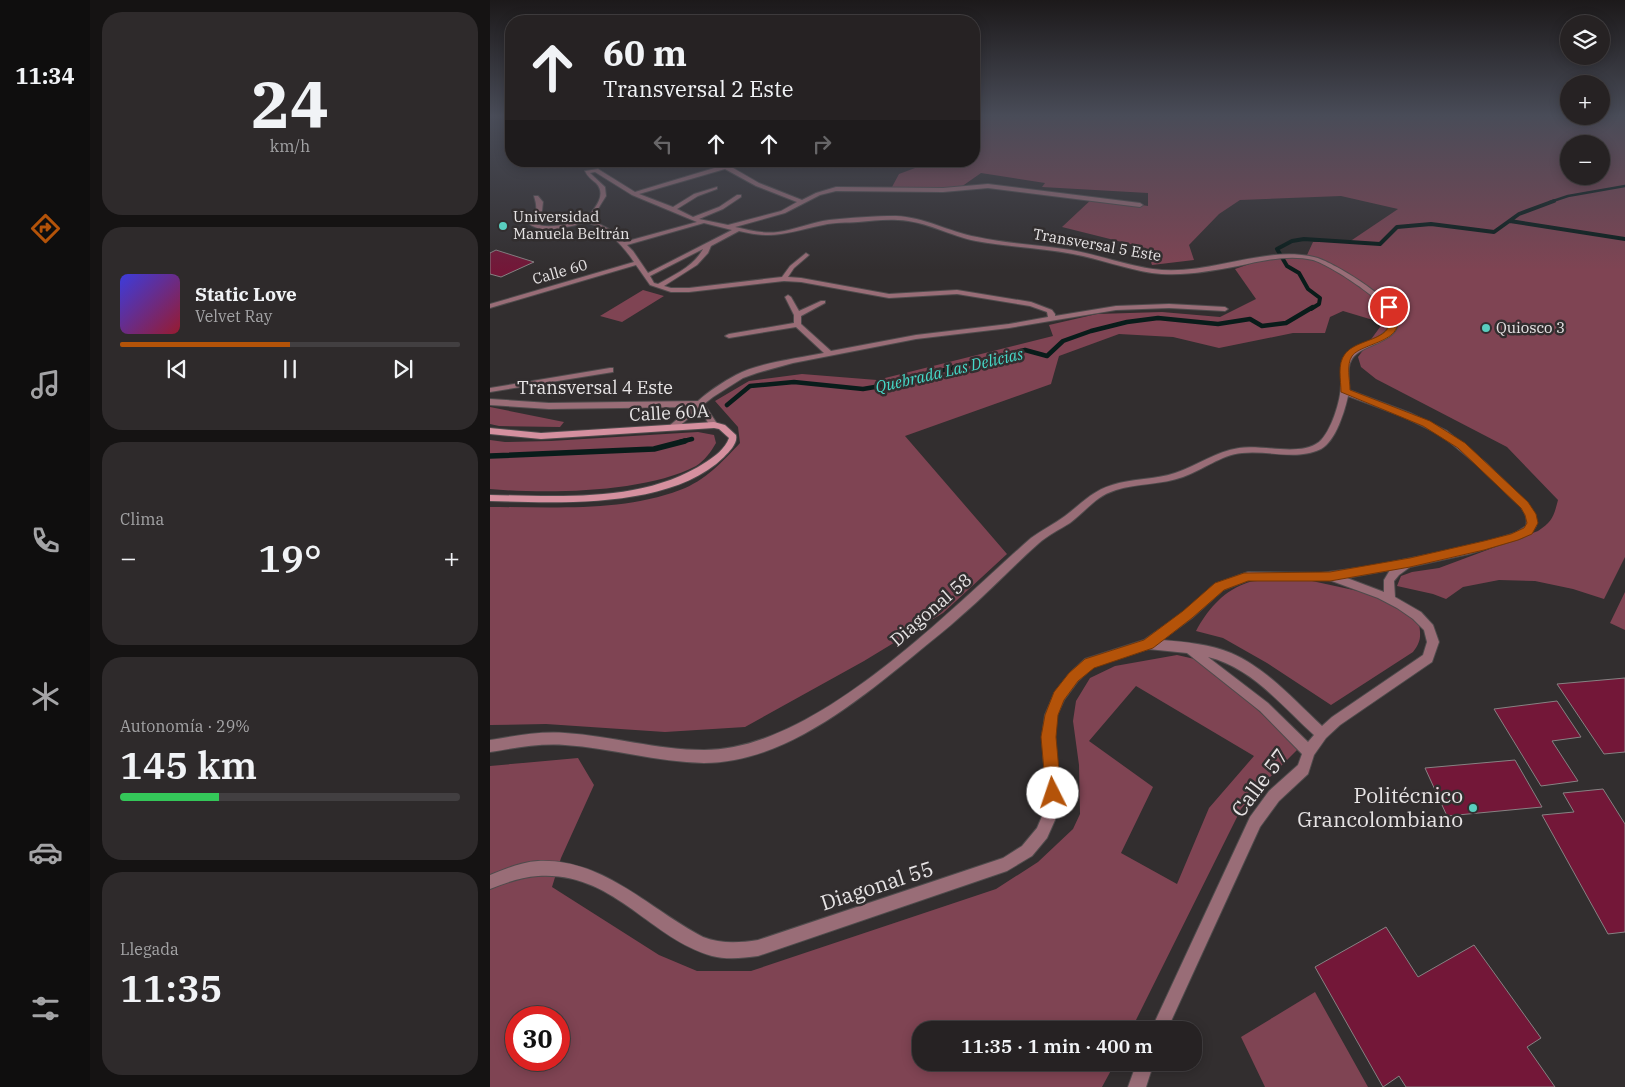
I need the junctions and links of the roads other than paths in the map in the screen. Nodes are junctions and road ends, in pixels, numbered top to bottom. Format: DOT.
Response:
graph roads {
  1 [pos="718,168"];
  2 [pos="727,168"];
  3 [pos="715,188"];
  4 [pos="634,194"];
  5 [pos="739,196"];
  6 [pos="536,197"];
  7 [pos="801,202"];
  8 [pos="1140,205"];
  9 [pos="672,210"];
  10 [pos="693,219"];
  11 [pos="588,220"];
  12 [pos="703,222"];
  13 [pos="729,227"];
  14 [pos="737,230"];
  15 [pos="623,244"];
  16 [pos="688,244"];
  17 [pos="708,245"];
  18 [pos="697,249"];
  19 [pos="806,255"];
  20 [pos="637,263"];
  21 [pos="646,276"];
  22 [pos="784,279"];
  23 [pos="658,286"];
  24 [pos="788,297"];
  25 [pos="823,302"];
  26 [pos="490,306"];
  27 [pos="1225,310"];
  28 [pos="797,315"];
  29 [pos="1050,318"];
  30 [pos="798,324"];
  31 [pos="729,336"];
  32 [pos="830,354"];
  33 [pos="610,370"];
  34 [pos="490,390"];
  35 [pos="1346,392"];
  36 [pos="490,402"];
  37 [pos="700,404"];
  38 [pos="714,425"];
  39 [pos="672,428"];
  40 [pos="490,431"];
  41 [pos="490,498"];
  42 [pos="1410,562"];
  43 [pos="1330,576"];
  44 [pos="1390,598"];
  45 [pos="1148,644"];
  46 [pos="1190,650"];
  47 [pos="1322,734"];
  48 [pos="490,746"];
  49 [pos="1309,752"];
  50 [pos="490,882"];
  51 [pos="1163,1021"];
  52 [pos="1143,1071"];
  53 [pos="1137,1087"];
  1 -- 4 [label="street"];
  2 -- 7 [label="street"];
  3 -- 9 [label="street"];
  4 -- 9 [label="street, Transversal 5 Este"];
  4 -- 11 [label="street, Transversal 5 Este"];
  5 -- 10 [label="street"];
  6 -- 11 [label="street"];
  7 -- 8 [label="street"];
  7 -- 13 [label="street"];
  9 -- 10 [label="street, Transversal 5 Este"];
  10 -- 12 [label="street, Transversal 5 Este"];
  11 -- 15 [label="street"];
  12 -- 13 [label="street, Transversal 5 Este"];
  12 -- 15 [label="street"];
  13 -- 14 [label="street, Transversal 5 Este"];
  14 -- 17 [label="street"];
  14 -- 35 [label="street, Transversal 5 Este"];
  15 -- 20 [label="street"];
  16 -- 18 [label="street"];
  17 -- 18 [label="street"];
  17 -- 23 [label="street"];
  18 -- 21 [label="street"];
  19 -- 22 [label="street"];
  20 -- 21 [label="street"];
  20 -- 26 [label="street, Calle 60"];
  21 -- 23 [label="street"];
  22 -- 23 [label="street"];
  22 -- 29 [label="street"];
  24 -- 28 [label="street"];
  25 -- 28 [label="street"];
  27 -- 29 [label="street"];
  28 -- 30 [label="street"];
  29 -- 32 [label="street"];
  30 -- 31 [label="street"];
  30 -- 32 [label="street"];
  32 -- 37 [label="street"];
  33 -- 34 [label="street"];
  35 -- 42 [label="street"];
  35 -- 48 [label="street, Diagonal 58"];
  36 -- 37 [label="street, Transversal 4 Este"];
  37 -- 38 [label="street"];
  37 -- 39 [label="street"];
  38 -- 39 [label="street, Calle 60A"];
  38 -- 41 [label="street, Calle 60A"];
  39 -- 40 [label="street, Calle 60A"];
  42 -- 43 [label="street"];
  42 -- 44 [label="street"];
  43 -- 44 [label="street, Calle 57"];
  43 -- 45 [label="street"];
  44 -- 47 [label="street, Calle 57"];
  45 -- 46 [label="street"];
  45 -- 50 [label="street, Diagonal 55"];
  46 -- 47 [label="street"];
  46 -- 49 [label="street"];
  47 -- 49 [label="street, Calle 57"];
  49 -- 51 [label="street, Calle 57"];
  52 -- 53 [label="street"];
}
